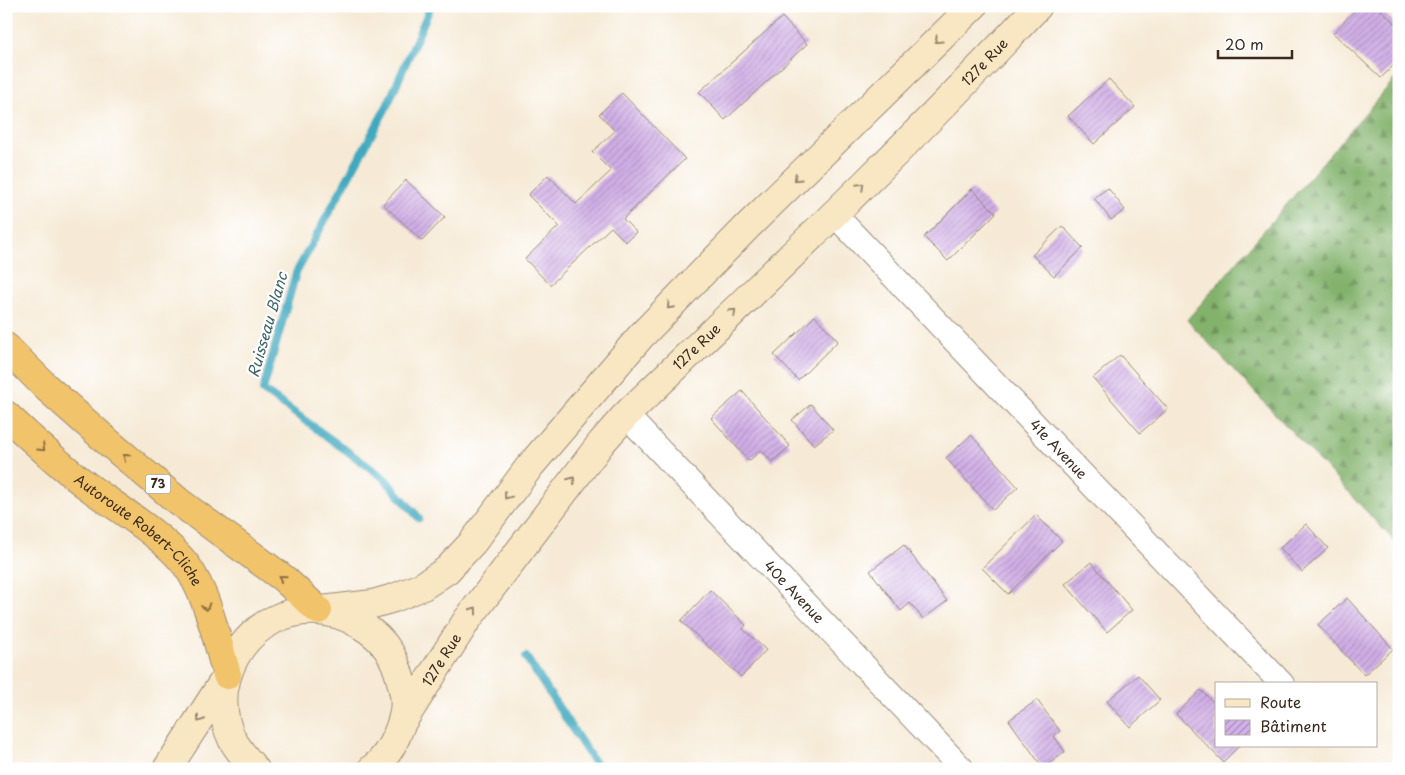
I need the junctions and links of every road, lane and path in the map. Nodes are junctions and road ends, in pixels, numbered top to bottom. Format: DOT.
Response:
graph roads {
  1 [pos="973,6"];
  2 [pos="1038,6"];
  3 [pos="834,214"];
  4 [pos="6,347"];
  5 [pos="6,415"];
  6 [pos="626,415"];
  7 [pos="320,610"];
  8 [pos="227,676"];
  9 [pos="1280,682"];
  10 [pos="401,724"];
  11 [pos="167,769"];
  12 [pos="255,769"];
  13 [pos="372,769"];
  14 [pos="962,769"];
  1 -- 7 [label="main road, one-way"];
  3 -- 2 [label="main road, 127e Rue, one-way"];
  6 -- 3 [label="main road, 127e Rue, one-way"];
  3 -- 9 [label="street, 41e Avenue"];
  7 -- 4 [label="highway, 73, one-way"];
  5 -- 8 [label="highway, Autoroute Robert-Cliche, one-way"];
  10 -- 6 [label="main road, 127e Rue, one-way"];
  6 -- 14 [label="street, 40e Avenue"];
  7 -- 8 [label="main road"];
  7 -- 10 [label="main road"];
  8 -- 11 [label="main road, one-way"];
  8 -- 12 [label="main road"];
  10 -- 13 [label="main road"];
}
